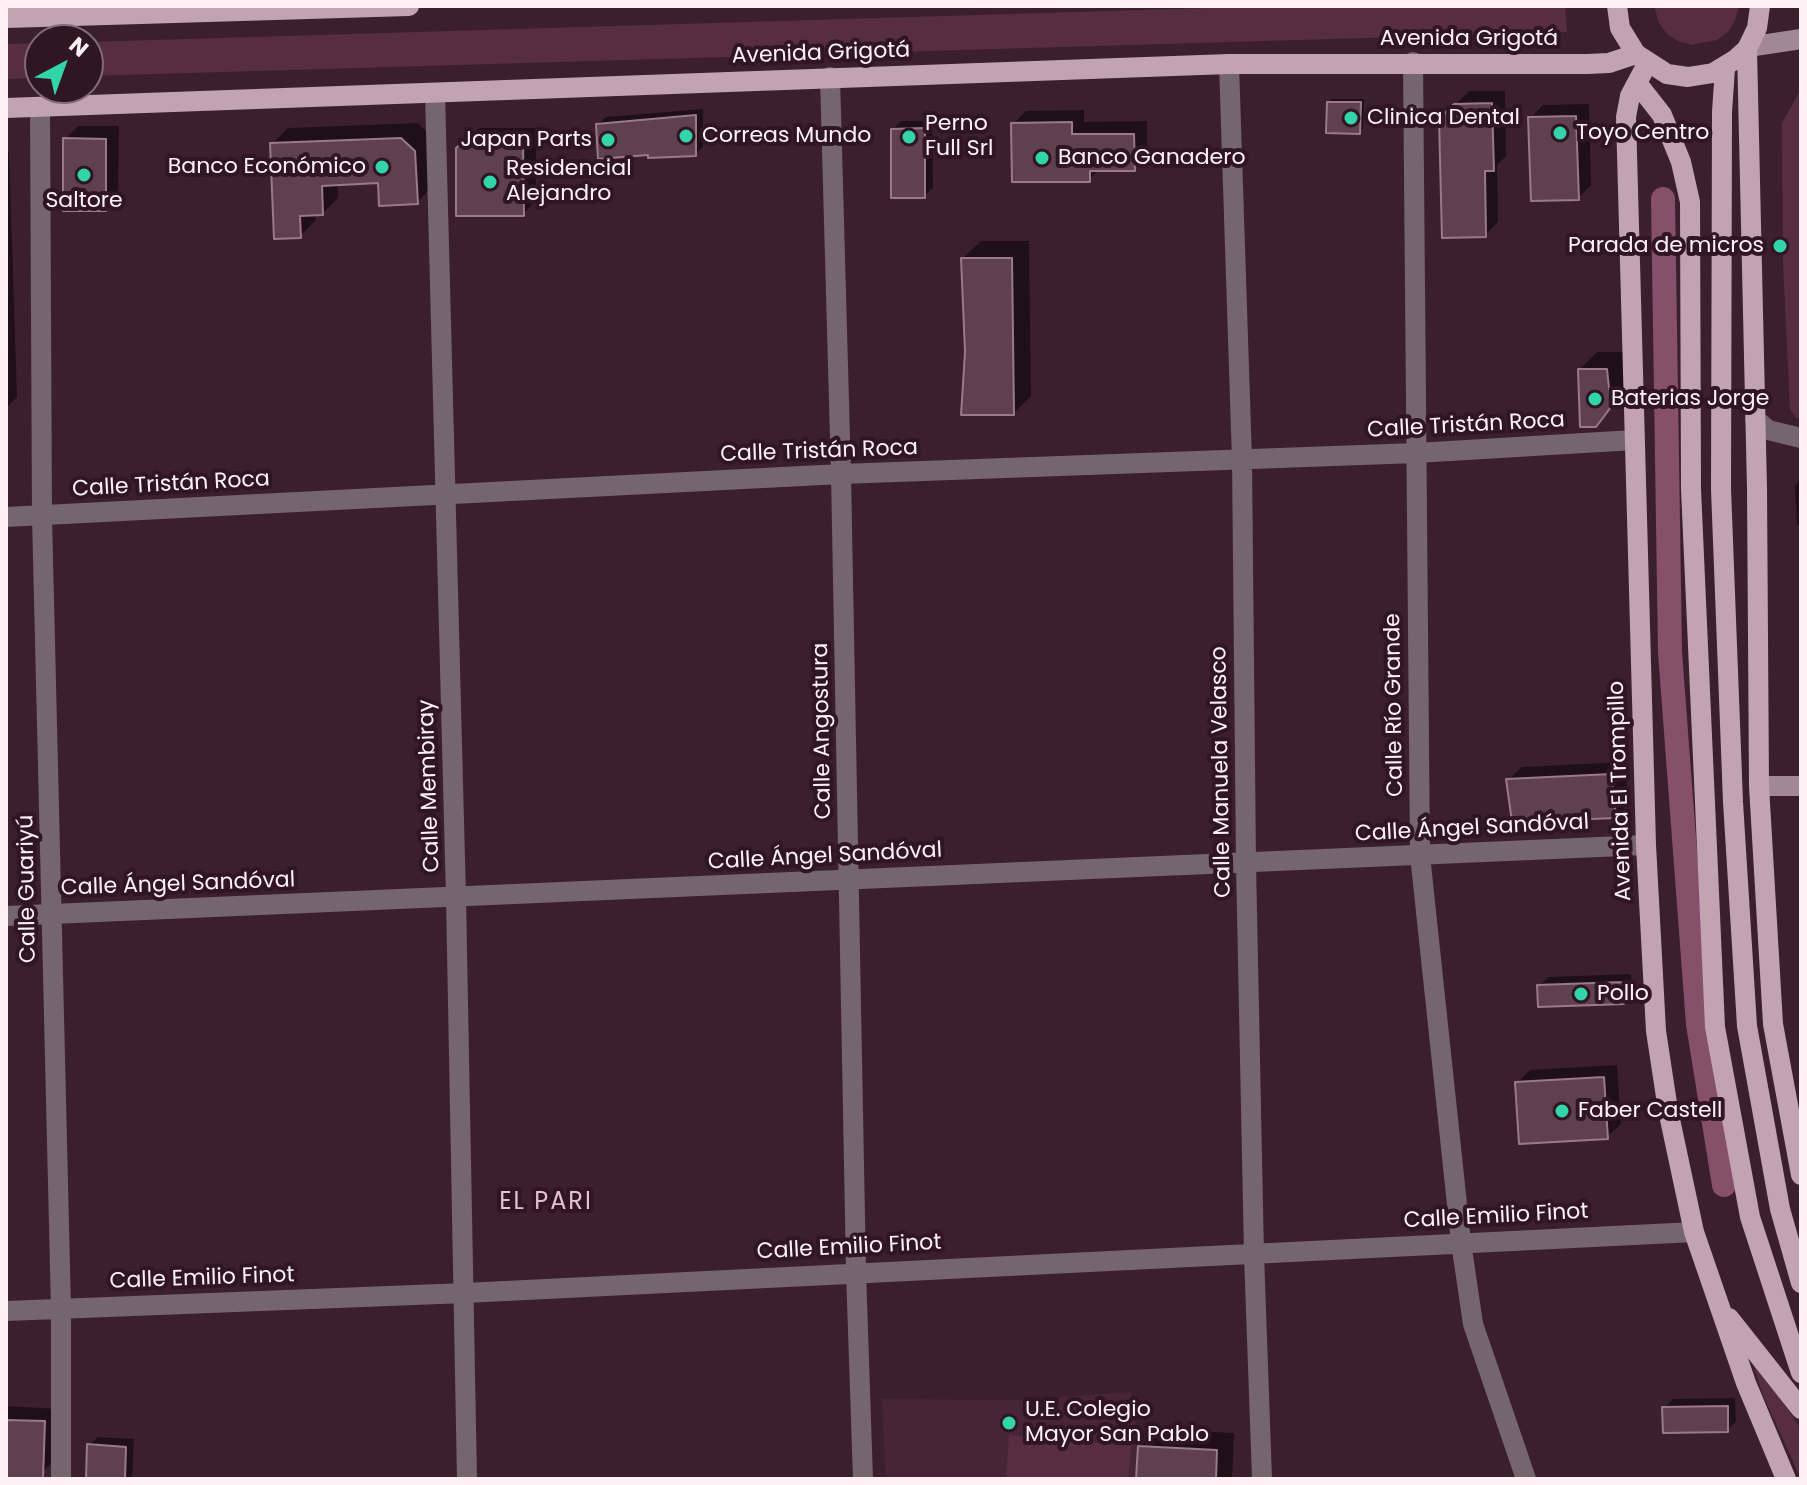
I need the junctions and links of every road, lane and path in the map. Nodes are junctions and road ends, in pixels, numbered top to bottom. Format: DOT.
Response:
graph roads {
  1 [pos="409,6"];
  2 [pos="1617,6"];
  3 [pos="1760,6"];
  4 [pos="58,11"];
  5 [pos="6,18"];
  6 [pos="1801,39"];
  7 [pos="1748,48"];
  8 [pos="1642,59"];
  9 [pos="1413,62"];
  10 [pos="1229,64"];
  11 [pos="1725,68"];
  12 [pos="830,77"];
  13 [pos="1637,83"];
  14 [pos="435,93"];
  15 [pos="40,107"];
  16 [pos="6,108"];
  17 [pos="1755,419"];
  18 [pos="1801,438"];
  19 [pos="1634,440"];
  20 [pos="1416,453"];
  21 [pos="1242,460"];
  22 [pos="841,474"];
  23 [pos="446,494"];
  24 [pos="42,516"];
  25 [pos="6,517"];
  26 [pos="1758,664"];
  27 [pos="1731,749"];
  28 [pos="1759,786"];
  29 [pos="1801,786"];
  30 [pos="1646,845"];
  31 [pos="1420,855"];
  32 [pos="1246,863"];
  33 [pos="851,880"];
  34 [pos="456,897"];
  35 [pos="53,915"];
  36 [pos="6,916"];
  37 [pos="1787,1106"];
  38 [pos="1801,1175"];
  39 [pos="1780,1209"];
  40 [pos="1694,1232"];
  41 [pos="1461,1242"];
  42 [pos="1254,1255"];
  43 [pos="856,1271"];
  44 [pos="1801,1283"];
  45 [pos="465,1293"];
  46 [pos="1719,1305"];
  47 [pos="61,1308"];
  48 [pos="6,1311"];
  49 [pos="1801,1373"];
  50 [pos="1801,1409"];
  51 [pos="61,1479"];
  52 [pos="467,1479"];
  53 [pos="863,1479"];
  54 [pos="1262,1479"];
  55 [pos="1526,1479"];
  56 [pos="1786,1479"];
  1 -- 4 [label="main road"];
  2 -- 8 [label="main road"];
  3 -- 7 [label="main road"];
  4 -- 5 [label="main road"];
  6 -- 7 [label="main road"];
  7 -- 11 [label="main road"];
  7 -- 17 [label="main road"];
  8 -- 9 [label="main road, Avenida Grigotá"];
  8 -- 11 [label="main road"];
  8 -- 13 [label="main road, Avenida El Trompillo"];
  9 -- 10 [label="main road, Avenida Grigotá"];
  9 -- 20 [label="street, Calle Río Grande"];
  10 -- 12 [label="main road, Avenida Grigotá"];
  10 -- 21 [label="street, Calle Manuela Velasco"];
  11 -- 27 [label="main road"];
  12 -- 14 [label="main road, Avenida Grigotá"];
  12 -- 22 [label="street, Calle Angostura"];
  13 -- 19 [label="main road, Avenida El Trompillo"];
  13 -- 49 [label="main road"];
  14 -- 15 [label="main road, Avenida Grigotá"];
  14 -- 23 [label="street, Calle Membiray"];
  15 -- 16 [label="main road, Avenida Grigotá"];
  15 -- 24 [label="street, Calle Guariyú"];
  17 -- 18 [label="street"];
  17 -- 26 [label="main road"];
  19 -- 20 [label="street, Calle Tristán Roca"];
  19 -- 30 [label="main road, Avenida El Trompillo"];
  20 -- 21 [label="street, Calle Tristán Roca"];
  20 -- 31 [label="street, Calle Río Grande"];
  21 -- 22 [label="street, Calle Tristán Roca"];
  21 -- 32 [label="street, Calle Manuela Velasco"];
  22 -- 23 [label="street, Calle Tristán Roca"];
  22 -- 33 [label="street, Calle Angostura"];
  23 -- 24 [label="street, Calle Tristán Roca"];
  23 -- 34 [label="street, Calle Membiray"];
  24 -- 25 [label="street, Calle Tristán Roca"];
  24 -- 35 [label="street, Calle Guariyú"];
  26 -- 27 [label="main road"];
  26 -- 28 [label="main road"];
  27 -- 39 [label="main road"];
  28 -- 29 [label="main road"];
  28 -- 37 [label="main road"];
  30 -- 31 [label="street, Calle Ángel Sandóval"];
  30 -- 40 [label="main road, Avenida El Trompillo"];
  31 -- 32 [label="street, Calle Ángel Sandóval"];
  31 -- 41 [label="street, Calle Río Grande"];
  32 -- 33 [label="street, Calle Ángel Sandóval"];
  32 -- 42 [label="street, Calle Manuela Velasco"];
  33 -- 34 [label="street, Calle Ángel Sandóval"];
  33 -- 43 [label="street, Calle Angostura"];
  34 -- 35 [label="street, Calle Ángel Sandóval"];
  34 -- 45 [label="street, Calle Membiray"];
  35 -- 36 [label="street, Calle Ángel Sandóval"];
  35 -- 47 [label="street, Calle Guariyú"];
  37 -- 38 [label="main road"];
  37 -- 39 [label="main road"];
  39 -- 44 [label="main road"];
  40 -- 41 [label="street, Calle Emilio Finot"];
  40 -- 46 [label="main road, Avenida El Trompillo"];
  41 -- 42 [label="street, Calle Emilio Finot"];
  41 -- 55 [label="street, Calle Río Grande"];
  42 -- 43 [label="street, Calle Emilio Finot"];
  42 -- 54 [label="street, Calle Manuela Velasco"];
  43 -- 45 [label="street, Calle Emilio Finot"];
  43 -- 53 [label="street, Calle Angostura"];
  45 -- 47 [label="street, Calle Emilio Finot"];
  45 -- 52 [label="street, Calle Membiray"];
  46 -- 50 [label="main road"];
  46 -- 56 [label="main road, Avenida El Trompillo"];
  47 -- 48 [label="street, Calle Emilio Finot"];
  47 -- 51 [label="street, Calle Guariyú"];
}
